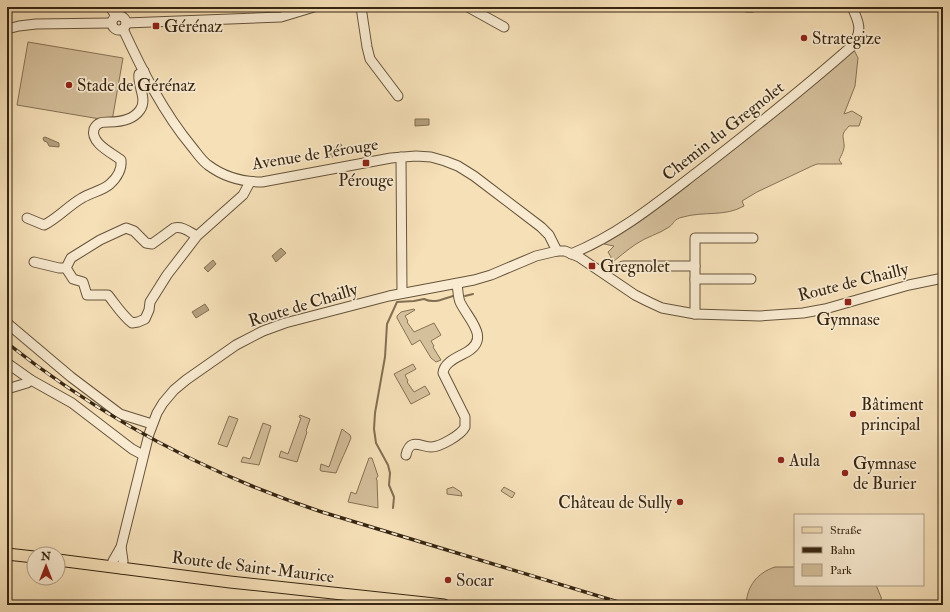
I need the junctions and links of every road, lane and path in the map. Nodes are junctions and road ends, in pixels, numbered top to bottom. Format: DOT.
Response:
graph roads {
  1 [pos="110,7"];
  2 [pos="314,7"];
  3 [pos="361,7"];
  4 [pos="468,7"];
  5 [pos="747,7"];
  6 [pos="752,7"];
  7 [pos="852,7"];
  8 [pos="114,20"];
  9 [pos="124,26"];
  10 [pos="504,27"];
  11 [pos="7,29"];
  12 [pos="144,72"];
  13 [pos="398,96"];
  14 [pos="401,157"];
  15 [pos="250,182"];
  16 [pos="27,218"];
  17 [pos="197,236"];
  18 [pos="753,238"];
  19 [pos="557,251"];
  20 [pos="571,254"];
  21 [pos="34,262"];
  22 [pos="623,266"];
  23 [pos="695,266"];
  24 [pos="66,268"];
  25 [pos="943,278"];
  26 [pos="695,279"];
  27 [pos="751,279"];
  28 [pos="457,284"];
  29 [pos="402,293"];
  30 [pos="695,314"];
  31 [pos="7,323"];
  32 [pos="7,363"];
  33 [pos="31,380"];
  34 [pos="7,389"];
  35 [pos="152,424"];
  36 [pos="143,455"];
  37 [pos="406,455"];
  38 [pos="7,554"];
  39 [pos="26,556"];
  40 [pos="66,561"];
  41 [pos="117,568"];
  42 [pos="444,605"];
  1 -- 8 [label="street"];
  2 -- 9 [label="street"];
  3 -- 13 [label="street"];
  4 -- 10 [label="street"];
  5 -- 6 [label="street"];
  7 -- 20 [label="street, Chemin du Gregnolet"];
  8 -- 9 [label="street"];
  8 -- 11 [label="street"];
  9 -- 12 [label="street, Avenue de Pérouge"];
  12 -- 15 [label="street, Avenue de Pérouge"];
  12 -- 16 [label="street"];
  14 -- 15 [label="street, Avenue de Pérouge"];
  14 -- 19 [label="street, Avenue de Pérouge"];
  14 -- 29 [label="street"];
  15 -- 17 [label="street"];
  17 -- 24 [label="street"];
  17 -- 24 [label="street"];
  18 -- 23 [label="street"];
  19 -- 20 [label="street, Route de Chailly"];
  19 -- 28 [label="street, Route de Chailly"];
  20 -- 30 [label="street, Route de Chailly"];
  21 -- 24 [label="street"];
  22 -- 23 [label="street"];
  23 -- 26 [label="street"];
  25 -- 30 [label="street, Route de Chailly"];
  26 -- 27 [label="street"];
  26 -- 30 [label="street"];
  28 -- 29 [label="street, Route de Chailly"];
  28 -- 37 [label="street"];
  29 -- 35 [label="street, Route de Chailly"];
  31 -- 35 [label="street"];
  32 -- 33 [label="street"];
  33 -- 34 [label="street"];
  33 -- 36 [label="street"];
  35 -- 36 [label="street, Route de Chailly"];
  36 -- 41 [label="street, Route de Chailly"];
  38 -- 39 [label="main road"];
  40 -- 41 [label="main road, Route de Saint-Maurice"];
  41 -- 42 [label="main road, Route de Saint-Maurice"];
}
